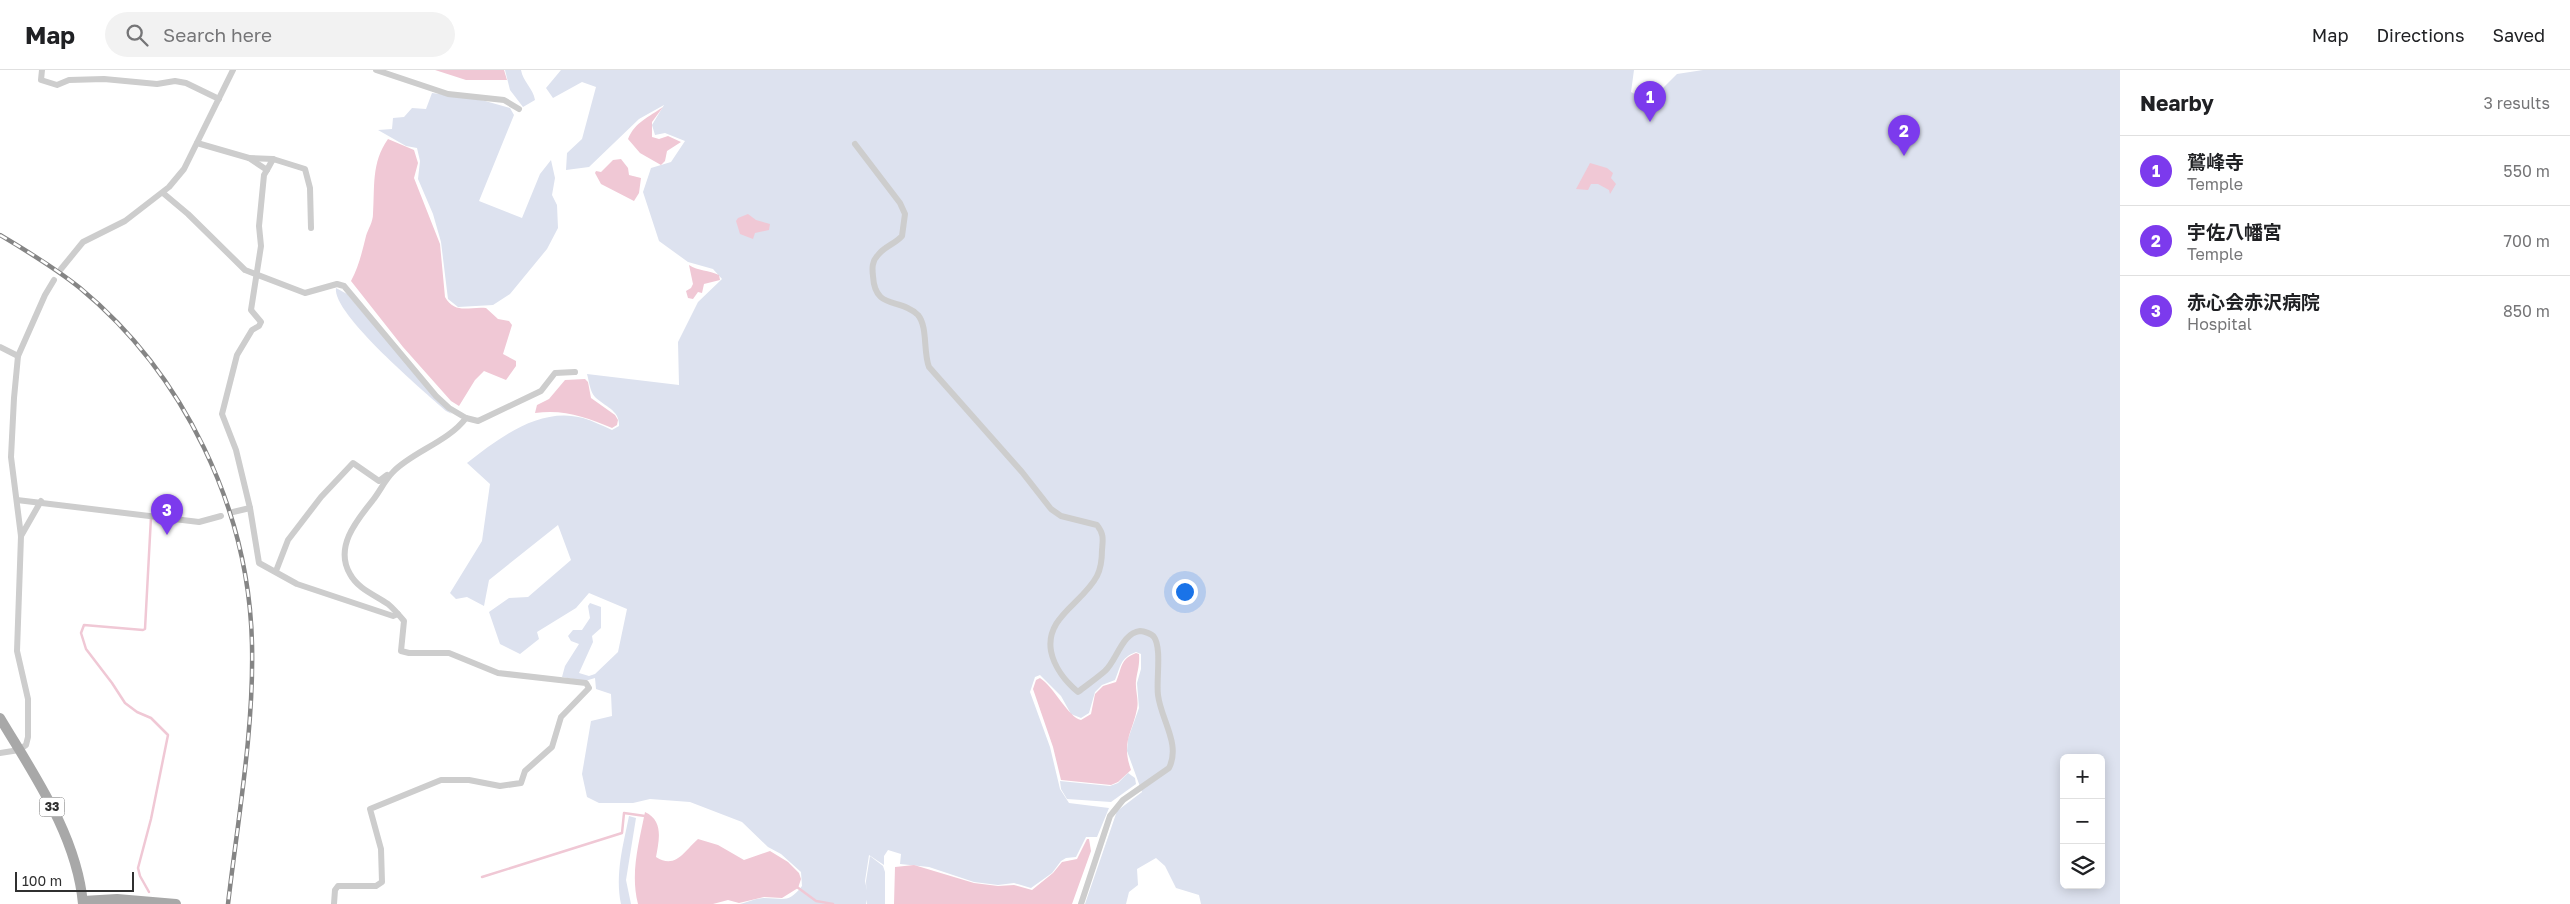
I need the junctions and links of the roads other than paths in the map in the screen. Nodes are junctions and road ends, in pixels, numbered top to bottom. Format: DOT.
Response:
graph roads {
  1 [pos="42,70"];
  2 [pos="233,70"];
  3 [pos="376,70"];
  4 [pos="219,99"];
  5 [pos="519,109"];
  6 [pos="197,143"];
  7 [pos="855,144"];
  8 [pos="249,158"];
  9 [pos="272,159"];
  10 [pos="267,170"];
  11 [pos="163,193"];
  12 [pos="310,228"];
  13 [pos="61,269"];
  14 [pos="255,274"];
  15 [pos="54,280"];
  16 [pos="0,347"];
  17 [pos="18,356"];
  18 [pos="575,372"];
  19 [pos="466,418"];
  20 [pos="393,471"];
  21 [pos="17,500"];
  22 [pos="40,501"];
  23 [pos="250,508"];
  24 [pos="233,512"];
  25 [pos="221,516"];
  26 [pos="21,536"];
  27 [pos="276,571"];
  28 [pos="398,614"];
  29 [pos="0,718"];
  30 [pos="19,750"];
  31 [pos="0,753"];
  32 [pos="83,902"];
  33 [pos="176,904"];
  34 [pos="334,904"];
  35 [pos="1081,904"];
  1 -- 4 [label="street"];
  2 -- 4 [label="street"];
  3 -- 5 [label="street"];
  4 -- 6 [label="street"];
  6 -- 8 [label="street"];
  6 -- 11 [label="street"];
  7 -- 35 [label="street"];
  8 -- 9 [label="street"];
  8 -- 10 [label="street"];
  9 -- 10 [label="street"];
  9 -- 12 [label="street"];
  10 -- 14 [label="street"];
  11 -- 13 [label="street"];
  11 -- 14 [label="street"];
  14 -- 19 [label="street"];
  14 -- 23 [label="street"];
  15 -- 17 [label="street"];
  16 -- 17 [label="street"];
  17 -- 21 [label="street"];
  18 -- 19 [label="street"];
  19 -- 20 [label="street"];
  20 -- 27 [label="street"];
  20 -- 28 [label="street"];
  21 -- 22 [label="street"];
  21 -- 26 [label="street"];
  22 -- 25 [label="street"];
  22 -- 26 [label="street"];
  23 -- 24 [label="street"];
  23 -- 27 [label="street"];
  26 -- 30 [label="street"];
  27 -- 28 [label="street"];
  28 -- 34 [label="street"];
  29 -- 30 [label="main road, 33"];
  30 -- 31 [label="street"];
  30 -- 32 [label="main road, 33"];
  32 -- 33 [label="main road"];
}
